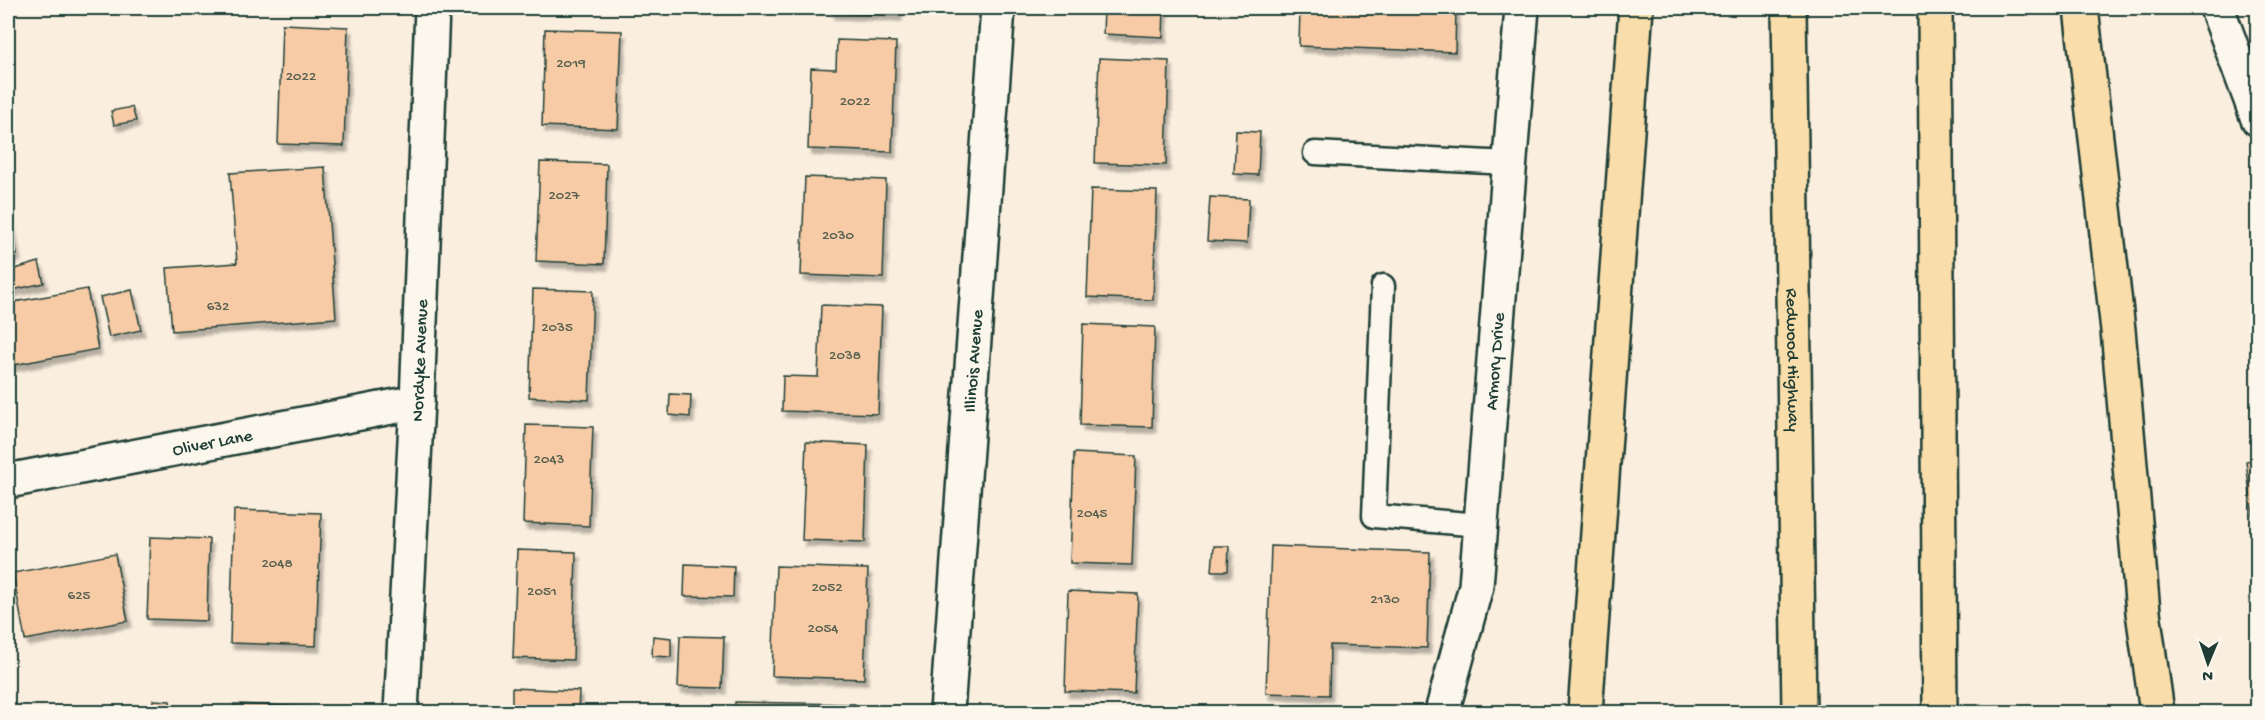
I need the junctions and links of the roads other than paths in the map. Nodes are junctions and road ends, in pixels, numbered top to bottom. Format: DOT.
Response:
graph roads {
  1 [pos="432,8"];
  2 [pos="998,8"];
  3 [pos="1522,8"];
  4 [pos="1636,8"];
  5 [pos="1789,8"];
  6 [pos="1935,8"];
  7 [pos="2081,8"];
  8 [pos="2217,8"];
  9 [pos="2258,119"];
  10 [pos="1315,153"];
  11 [pos="1509,163"];
  12 [pos="1383,286"];
  13 [pos="417,402"];
  14 [pos="8,481"];
  15 [pos="1480,525"];
  16 [pos="401,712"];
  17 [pos="947,712"];
  18 [pos="1442,712"];
  19 [pos="1585,712"];
  20 [pos="1800,712"];
  21 [pos="1940,712"];
  22 [pos="2157,712"];
  1 -- 13 [label="street, Nordyke Avenue"];
  2 -- 17 [label="street, Illinois Avenue"];
  3 -- 11 [label="street, Armory Drive"];
  4 -- 19 [label="highway"];
  5 -- 20 [label="highway, Redwood Highway"];
  6 -- 21 [label="highway"];
  7 -- 22 [label="highway"];
  8 -- 9 [label="street"];
  10 -- 11 [label="lane"];
  11 -- 15 [label="street, Armory Drive"];
  12 -- 15 [label="lane"];
  13 -- 14 [label="street, Oliver Lane"];
  13 -- 16 [label="street, Nordyke Avenue"];
  15 -- 18 [label="street, Armory Drive"];
}
